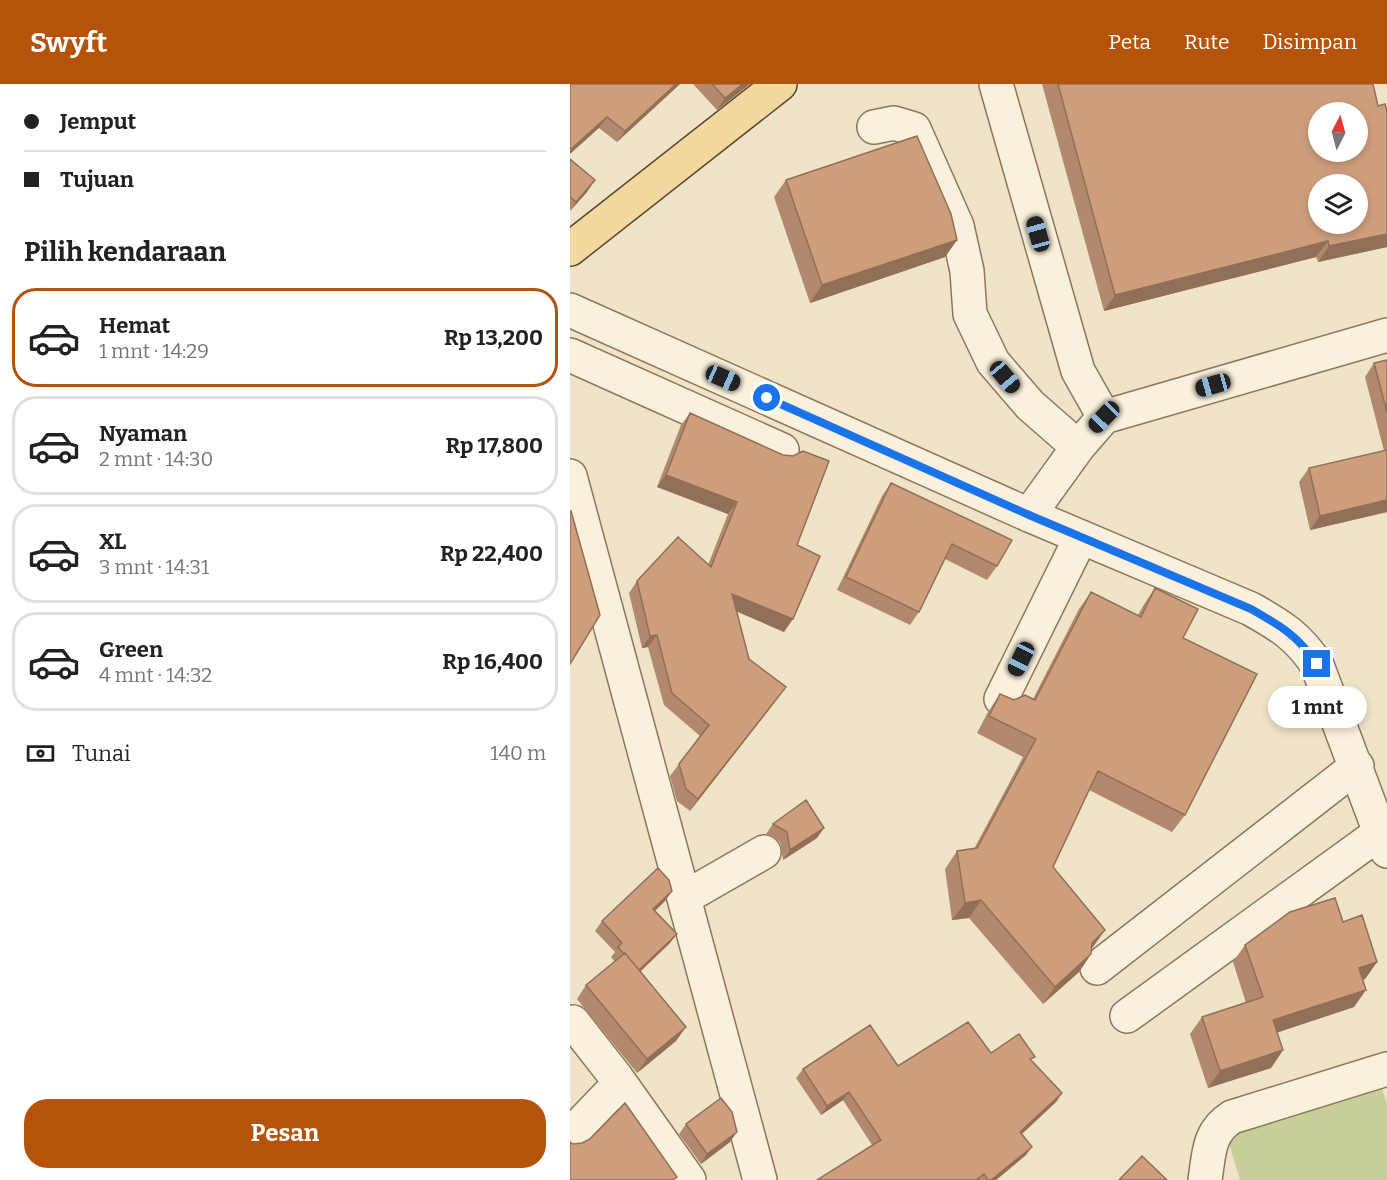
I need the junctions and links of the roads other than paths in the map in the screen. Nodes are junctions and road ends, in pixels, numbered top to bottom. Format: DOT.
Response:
graph roads {
  1 [pos="780,84"];
  2 [pos="996,84"];
  3 [pos="874,127"];
  4 [pos="570,249"];
  5 [pos="570,310"];
  6 [pos="1387,335"];
  7 [pos="570,354"];
  8 [pos="1104,417"];
  9 [pos="1077,447"];
  10 [pos="782,450"];
  11 [pos="570,476"];
  12 [pos="1029,515"];
  13 [pos="1081,537"];
  14 [pos="1001,699"];
  15 [pos="1357,766"];
  16 [pos="1384,842"];
  17 [pos="764,852"];
  18 [pos="684,898"];
  19 [pos="1097,968"];
  20 [pos="1127,1016"];
  21 [pos="573,1022"];
  22 [pos="1387,1069"];
  23 [pos="619,1084"];
  24 [pos="570,1135"];
  25 [pos="688,1180"];
  26 [pos="760,1180"];
  27 [pos="1205,1180"];
  1 -- 4 [label="main road"];
  2 -- 8 [label="street"];
  3 -- 9 [label="street"];
  5 -- 12 [label="street"];
  6 -- 8 [label="street"];
  7 -- 10 [label="street"];
  8 -- 9 [label="street"];
  9 -- 12 [label="street"];
  11 -- 18 [label="street"];
  12 -- 13 [label="street"];
  13 -- 14 [label="street"];
  13 -- 15 [label="street"];
  15 -- 16 [label="street"];
  15 -- 19 [label="street"];
  16 -- 20 [label="street"];
  17 -- 18 [label="street"];
  18 -- 26 [label="street"];
  21 -- 23 [label="street"];
  22 -- 27 [label="street"];
  23 -- 24 [label="street"];
  23 -- 25 [label="street"];
}
